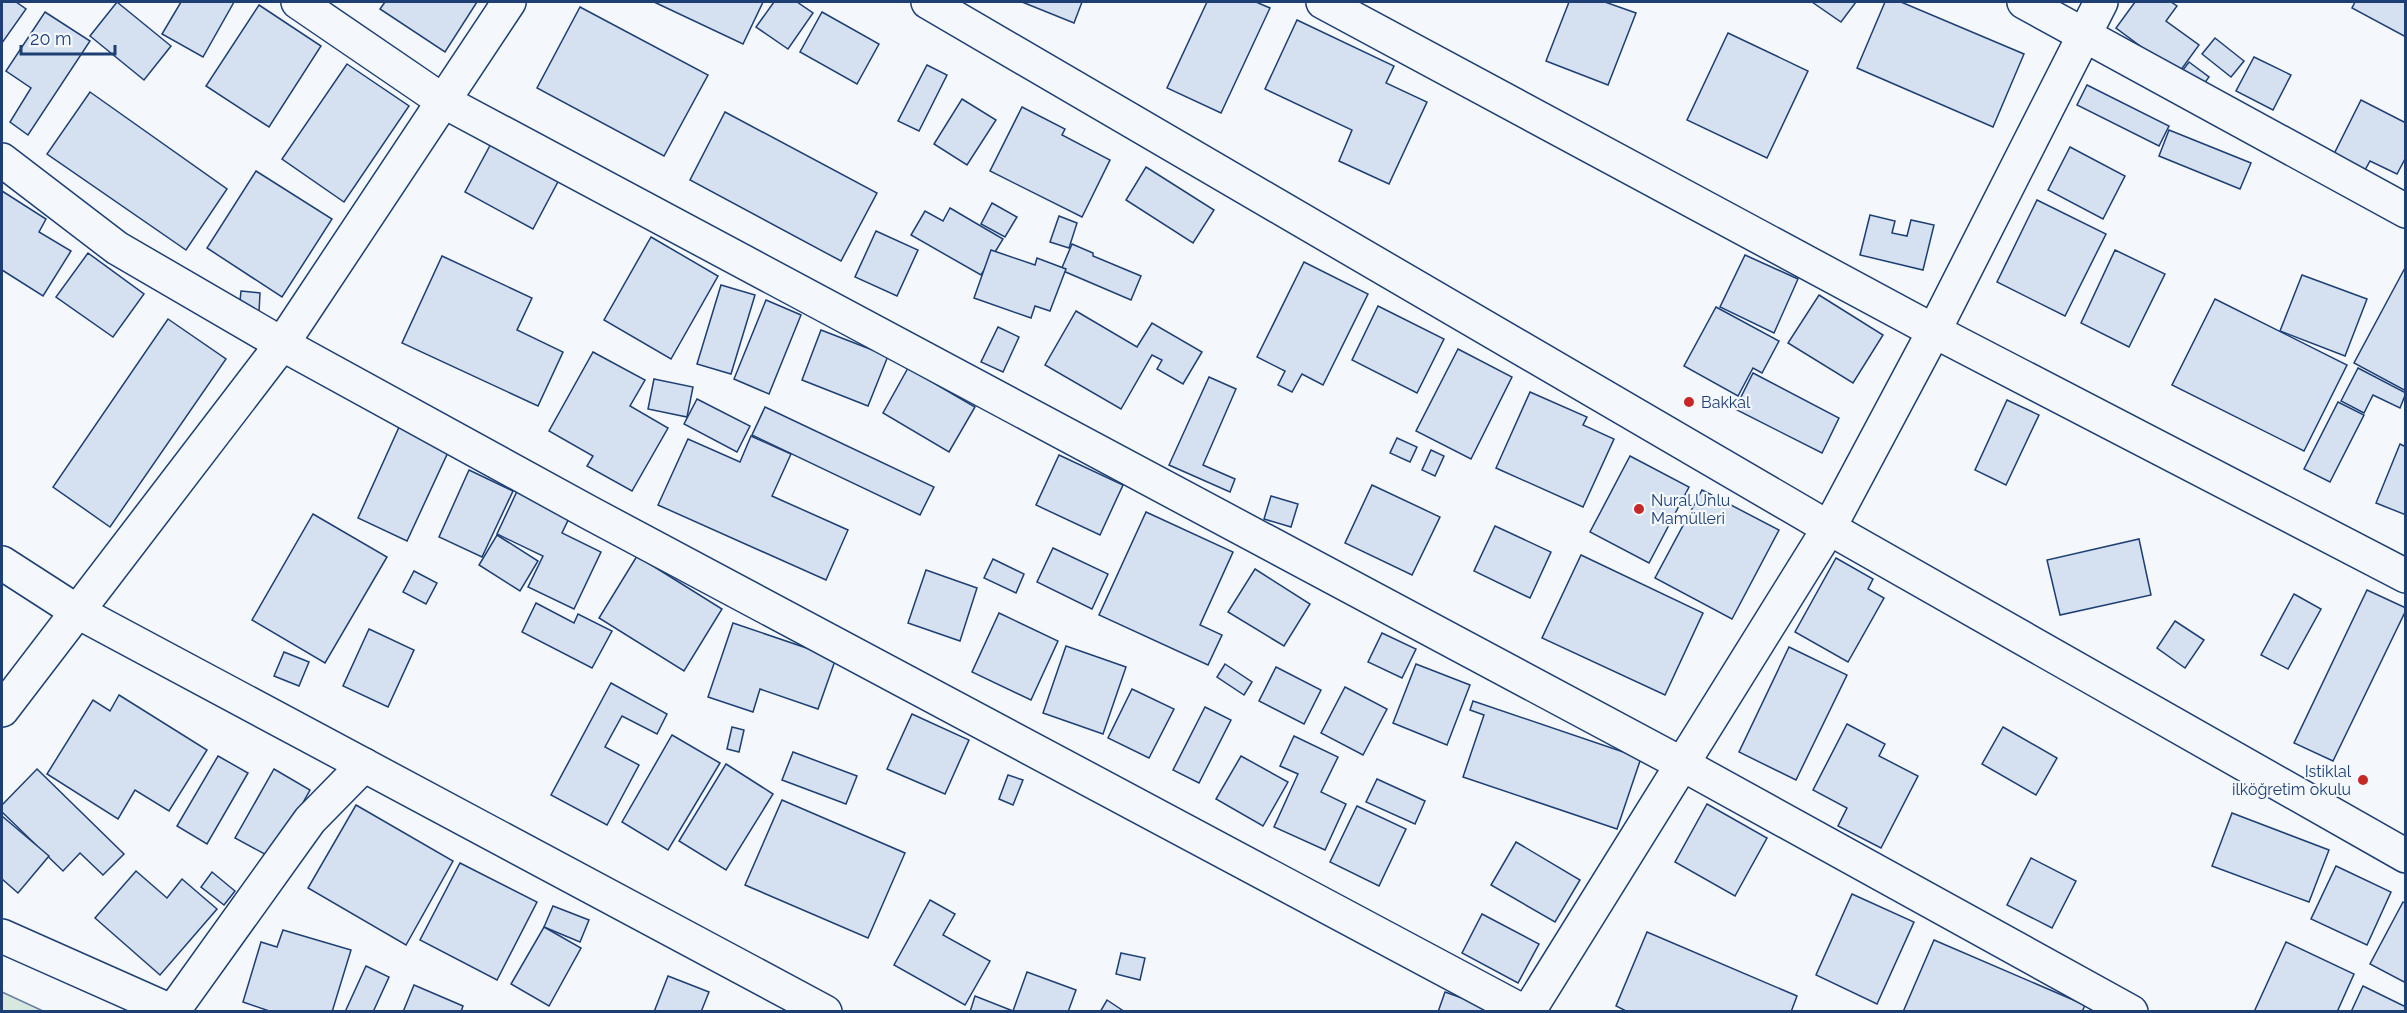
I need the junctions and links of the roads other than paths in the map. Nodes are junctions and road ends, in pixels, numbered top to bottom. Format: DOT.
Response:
graph roads {
  1 [pos="298,2"];
  2 [pos="510,2"];
  3 [pos="928,2"];
  4 [pos="1323,2"];
  5 [pos="2024,2"];
  6 [pos="2101,2"];
  7 [pos="2083,33"];
  8 [pos="443,101"];
  9 [pos="2,160"];
  10 [pos="2406,211"];
  11 [pos="1934,331"];
  12 [pos="282,344"];
  13 [pos="1828,528"];
  14 [pos="2,563"];
  15 [pos="2406,576"];
  16 [pos="78,612"];
  17 [pos="2,710"];
  18 [pos="1682,764"];
  19 [pos="364,765"];
  20 [pos="2406,856"];
  21 [pos="2,936"];
  22 [pos="173,1011"];
  23 [pos="825,1011"];
  24 [pos="1524,1011"];
  25 [pos="1528,1011"];
  26 [pos="2131,1011"];
  1 -- 8 [label="street"];
  2 -- 8 [label="street"];
  3 -- 13 [label="street"];
  4 -- 11 [label="street"];
  5 -- 7 [label="street"];
  6 -- 7 [label="street"];
  7 -- 10 [label="street"];
  7 -- 11 [label="street"];
  8 -- 12 [label="street"];
  8 -- 18 [label="street"];
  9 -- 12 [label="street"];
  11 -- 13 [label="street"];
  11 -- 15 [label="street"];
  12 -- 16 [label="street"];
  12 -- 24 [label="street"];
  13 -- 18 [label="street"];
  13 -- 20 [label="street"];
  14 -- 16 [label="street"];
  16 -- 17 [label="street"];
  16 -- 19 [label="street"];
  18 -- 25 [label="street"];
  18 -- 26 [label="street"];
  19 -- 22 [label="street"];
  19 -- 23 [label="street"];
  21 -- 22 [label="street"];
}
